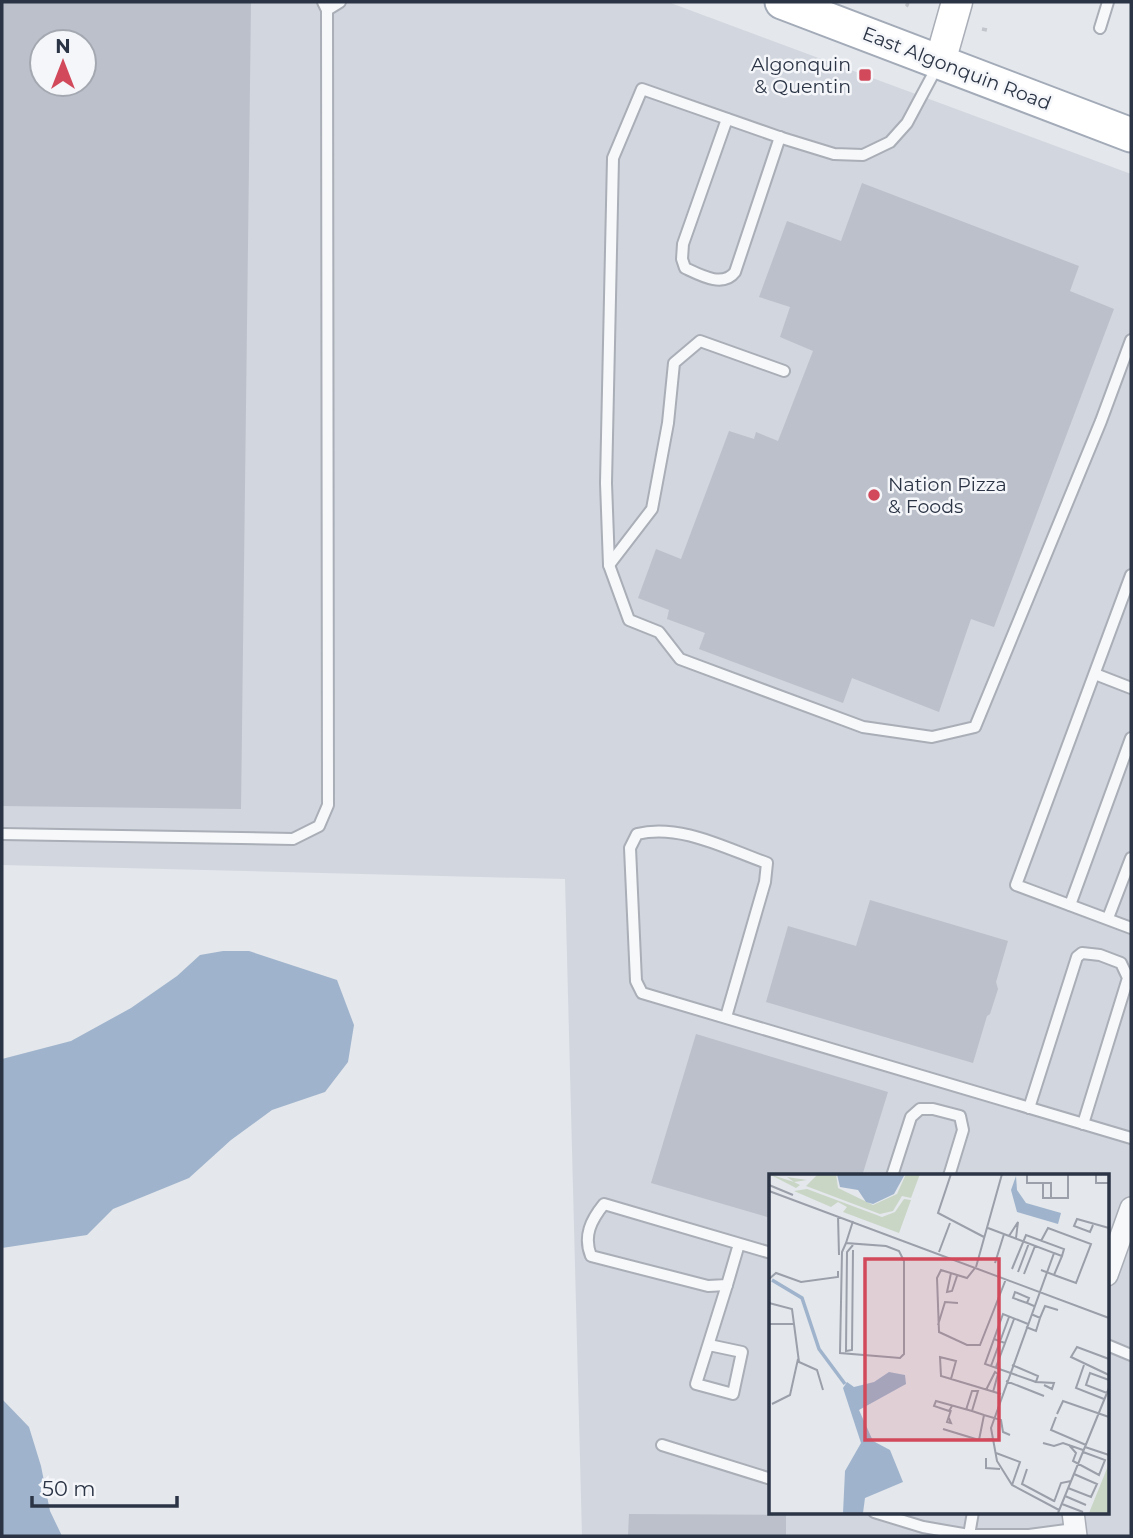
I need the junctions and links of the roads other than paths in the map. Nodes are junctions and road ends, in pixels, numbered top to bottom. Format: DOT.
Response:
graph roads {
  1 [pos="340,2"];
  2 [pos="782,2"];
  3 [pos="957,2"];
  4 [pos="1108,2"];
  5 [pos="325,6"];
  6 [pos="1100,28"];
  7 [pos="940,62"];
  8 [pos="727,119"];
  9 [pos="1131,135"];
  10 [pos="780,137"];
  11 [pos="1131,340"];
  12 [pos="784,371"];
  13 [pos="609,565"];
  14 [pos="1131,575"];
  15 [pos="1095,674"];
  16 [pos="1131,688"];
  17 [pos="1131,738"];
  18 [pos="2,834"];
  19 [pos="1131,858"];
  20 [pos="1070,905"];
  21 [pos="1108,918"];
  22 [pos="1131,928"];
  23 [pos="726,1017"];
  24 [pos="1029,1108"];
  25 [pos="1083,1124"];
  26 [pos="1131,1138"];
  27 [pos="893,1174"];
  28 [pos="950,1174"];
  29 [pos="1131,1208"];
  30 [pos="739,1244"];
  31 [pos="769,1252"];
  32 [pos="1108,1272"];
  33 [pos="727,1285"];
  34 [pos="709,1345"];
  35 [pos="1108,1345"];
  36 [pos="1131,1355"];
  37 [pos="662,1445"];
  38 [pos="769,1478"];
  39 [pos="881,1514"];
  40 [pos="973,1514"];
  41 [pos="1074,1526"];
  42 [pos="976,1536"];
  43 [pos="1029,1536"];
  1 -- 5 [label="lane"];
  2 -- 7 [label="main road, East Algonquin Road"];
  3 -- 7 [label="main road"];
  4 -- 6 [label="lane"];
  5 -- 18 [label="lane"];
  7 -- 9 [label="main road, East Algonquin Road"];
  7 -- 10 [label="lane"];
  8 -- 10 [label="lane"];
  8 -- 10 [label="lane"];
  8 -- 13 [label="lane"];
  11 -- 13 [label="lane"];
  12 -- 13 [label="lane"];
  14 -- 15 [label="lane"];
  15 -- 16 [label="lane"];
  15 -- 20 [label="lane"];
  17 -- 20 [label="lane"];
  19 -- 21 [label="lane"];
  20 -- 21 [label="lane"];
  21 -- 22 [label="lane"];
  23 -- 23 [label="lane"];
  23 -- 24 [label="lane"];
  24 -- 25 [label="lane"];
  24 -- 25 [label="lane"];
  25 -- 26 [label="lane"];
  27 -- 28 [label="lane"];
  29 -- 32 [label="street"];
  30 -- 31 [label="lane"];
  30 -- 33 [label="lane"];
  30 -- 33 [label="lane"];
  33 -- 34 [label="lane"];
  34 -- 34 [label="lane"];
  35 -- 36 [label="lane"];
  37 -- 38 [label="lane"];
  39 -- 42 [label="lane"];
  40 -- 42 [label="lane"];
  41 -- 43 [label="lane"];
  42 -- 43 [label="lane"];
}
